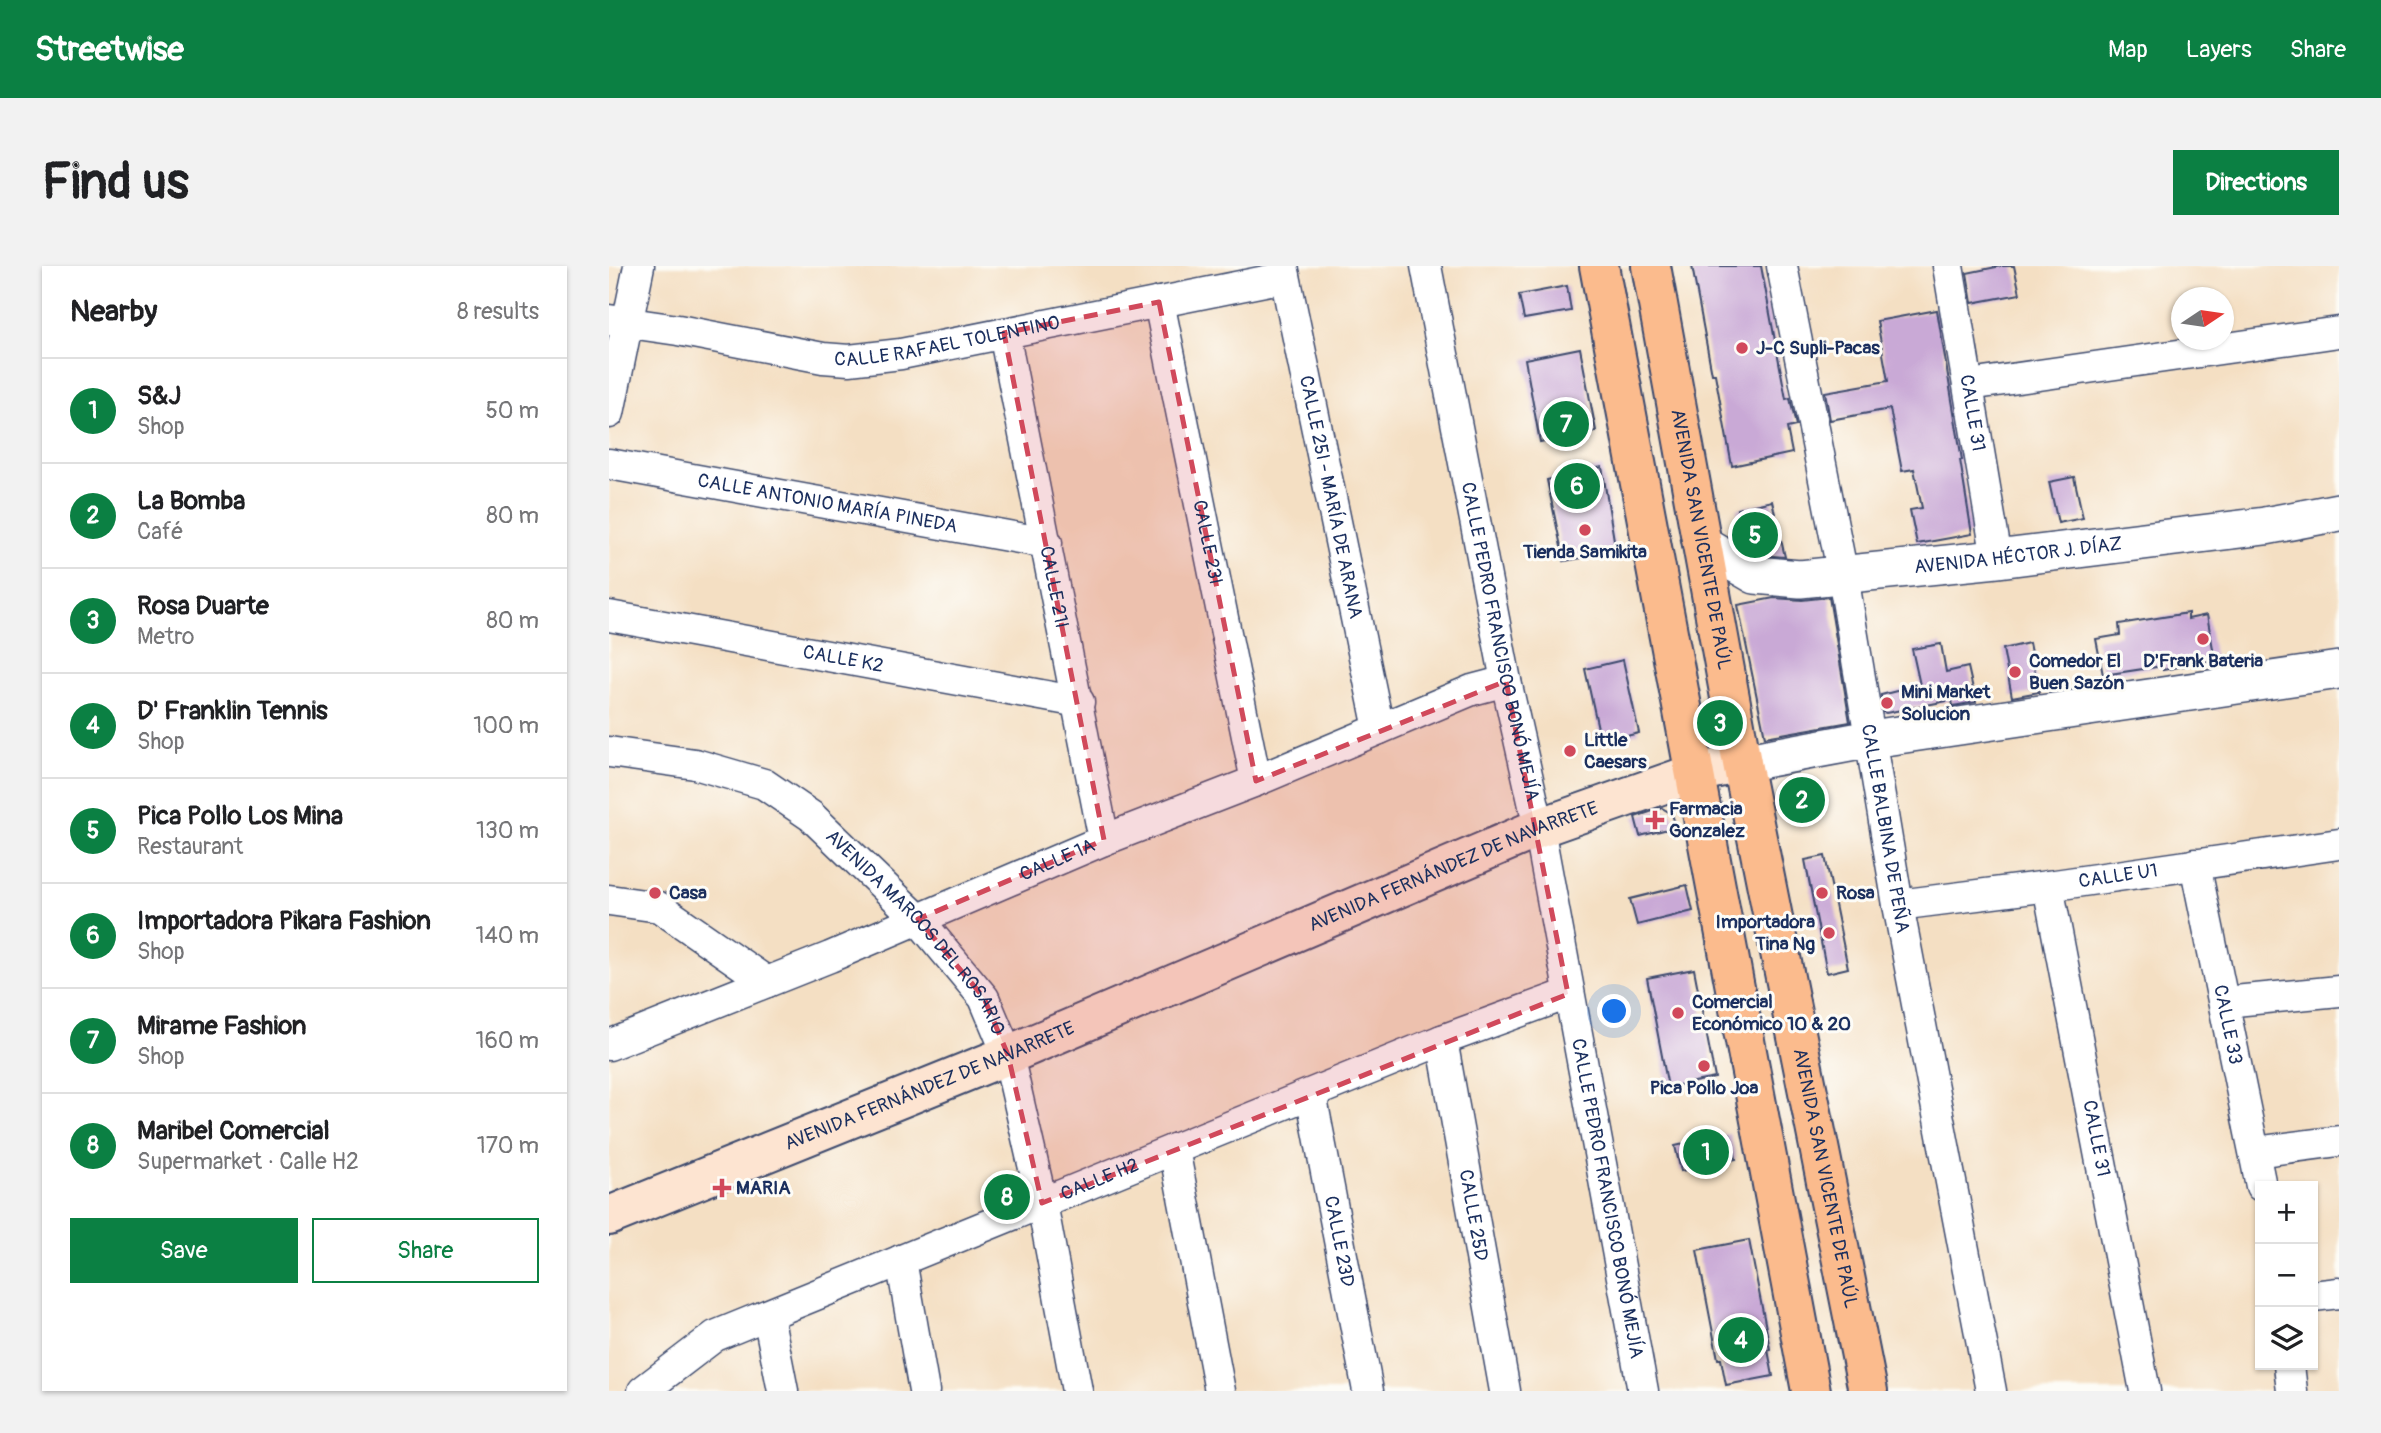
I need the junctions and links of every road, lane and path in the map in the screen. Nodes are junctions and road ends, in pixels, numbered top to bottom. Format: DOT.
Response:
graph roads {
  1 [pos="639,266"];
  2 [pos="1426,266"];
  3 [pos="1599,266"];
  4 [pos="1651,266"];
  5 [pos="1782,266"];
  6 [pos="1948,266"];
  7 [pos="1284,271"];
  8 [pos="1159,302"];
  9 [pos="618,322"];
  10 [pos="2339,332"];
  11 [pos="1004,333"];
  12 [pos="1969,385"];
  13 [pos="609,413"];
  14 [pos="609,464"];
  15 [pos="2339,512"];
  16 [pos="1047,543"];
  17 [pos="1702,544"];
  18 [pos="1997,559"];
  19 [pos="1843,576"];
  20 [pos="609,616"];
  21 [pos="2339,670"];
  22 [pos="1507,681"];
  23 [pos="1079,702"];
  24 [pos="1379,729"];
  25 [pos="1871,739"];
  26 [pos="609,752"];
  27 [pos="1742,763"];
  28 [pos="1695,773"];
  29 [pos="1256,781"];
  30 [pos="1539,828"];
  31 [pos="1104,840"];
  32 [pos="2339,844"];
  33 [pos="2195,864"];
  34 [pos="2048,886"];
  35 [pos="609,900"];
  36 [pos="1898,905"];
  37 [pos="918,919"];
  38 [pos="767,982"];
  39 [pos="2339,991"];
  40 [pos="1568,993"];
  41 [pos="2224,1002"];
  42 [pos="1442,1040"];
  43 [pos="609,1045"];
  44 [pos="1008,1055"];
  45 [pos="1311,1094"];
  46 [pos="2339,1141"];
  47 [pos="1174,1149"];
  48 [pos="2255,1152"];
  49 [pos="2260,1181"];
  50 [pos="1042,1203"];
  51 [pos="609,1216"];
  52 [pos="901,1260"];
  53 [pos="2339,1293"];
  54 [pos="2318,1295"];
  55 [pos="768,1315"];
  56 [pos="2290,1370"];
  57 [pos="643,1391"];
  58 [pos="783,1391"];
  59 [pos="924,1391"];
  60 [pos="1077,1391"];
  61 [pos="1220,1391"];
  62 [pos="1368,1391"];
  63 [pos="1505,1391"];
  64 [pos="1643,1391"];
  65 [pos="1811,1391"];
  66 [pos="1868,1391"];
  67 [pos="1991,1391"];
  68 [pos="2145,1391"];
  69 [pos="2292,1391"];
  1 -- 9 [label="street"];
  2 -- 22 [label="street, CALLE PEDRO FRANCISCO BONÓ MEJÍA"];
  3 -- 28 [label="main road"];
  4 -- 17 [label="main road, AVENIDA SAN VICENTE DE PAÚL"];
  5 -- 19 [label="street, CALLE BALBINA DE PEÑA"];
  6 -- 12 [label="street, CALLE 31"];
  7 -- 8 [label="street, CALLE RAFAEL TOLENTINO"];
  7 -- 24 [label="street, CALLE 25I - MARÍA DE ARANA"];
  8 -- 11 [label="street, CALLE RAFAEL TOLENTINO"];
  8 -- 29 [label="street, CALLE 23I"];
  9 -- 11 [label="street, CALLE RAFAEL TOLENTINO"];
  9 -- 13 [label="street"];
  10 -- 12 [label="street"];
  11 -- 16 [label="street, CALLE 21I"];
  12 -- 18 [label="street, CALLE 31"];
  14 -- 16 [label="street, CALLE ANTONIO MARÍA PINEDA"];
  15 -- 18 [label="street, AVENIDA HÉCTOR J. DÍAZ"];
  16 -- 23 [label="street, CALLE 21I"];
  17 -- 19 [label="street, AVENIDA HÉCTOR J. DÍAZ"];
  17 -- 27 [label="main road, AVENIDA SAN VICENTE DE PAÚL"];
  18 -- 19 [label="street, AVENIDA HÉCTOR J. DÍAZ"];
  19 -- 25 [label="street, CALLE BALBINA DE PEÑA"];
  20 -- 23 [label="street, CALLE K2"];
  21 -- 25 [label="street, AVENIDA FERNÁNDEZ DE NAVARRETE"];
  22 -- 24 [label="street, CALLE 1A"];
  22 -- 30 [label="street, CALLE PEDRO FRANCISCO BONÓ MEJÍA"];
  23 -- 31 [label="street, CALLE 21I"];
  24 -- 29 [label="street, CALLE 1A"];
  25 -- 27 [label="street, AVENIDA FERNÁNDEZ DE NAVARRETE"];
  25 -- 36 [label="street, CALLE BALBINA DE PEÑA"];
  26 -- 37 [label="street, AVENIDA MARCOS DEL ROSARIO"];
  27 -- 28 [label="main road, AVENIDA FERNÁNDEZ DE NAVARRETE"];
  27 -- 66 [label="main road, AVENIDA SAN VICENTE DE PAÚL"];
  28 -- 30 [label="main road, AVENIDA FERNÁNDEZ DE NAVARRETE"];
  28 -- 65 [label="main road"];
  29 -- 31 [label="street, CALLE 1A"];
  30 -- 40 [label="street, CALLE PEDRO FRANCISCO BONÓ MEJÍA"];
  30 -- 44 [label="main road, AVENIDA FERNÁNDEZ DE NAVARRETE"];
  31 -- 37 [label="street, CALLE 1A"];
  32 -- 33 [label="street, CALLE U1"];
  33 -- 34 [label="street, CALLE U1"];
  33 -- 41 [label="street, CALLE 33"];
  34 -- 36 [label="street, CALLE U1"];
  34 -- 68 [label="street, CALLE 31"];
  35 -- 38 [label="street"];
  36 -- 67 [label="street, CALLE BALBINA DE PEÑA"];
  37 -- 38 [label="street, CALLE 1A"];
  37 -- 44 [label="street, AVENIDA MARCOS DEL ROSARIO"];
  38 -- 43 [label="street, CALLE 1A"];
  39 -- 41 [label="street"];
  40 -- 42 [label="street, CALLE H2"];
  40 -- 64 [label="street, CALLE PEDRO FRANCISCO BONÓ MEJÍA"];
  41 -- 48 [label="street, CALLE 33"];
  42 -- 45 [label="street, CALLE H2"];
  42 -- 63 [label="street, CALLE 25D"];
  44 -- 50 [label="street, AVENIDA MARCOS DEL ROSARIO"];
  44 -- 51 [label="main road, AVENIDA FERNÁNDEZ DE NAVARRETE"];
  45 -- 47 [label="street, CALLE H2"];
  45 -- 62 [label="street, CALLE 23D"];
  46 -- 48 [label="street"];
  47 -- 50 [label="street, CALLE H2"];
  47 -- 61 [label="street"];
  48 -- 49 [label="street, CALLE 33"];
  50 -- 52 [label="street, CALLE H2"];
  50 -- 60 [label="street, AVENIDA MARCOS DEL ROSARIO"];
  52 -- 55 [label="street, CALLE H2"];
  52 -- 59 [label="street"];
  53 -- 54 [label="street"];
  55 -- 57 [label="street, CALLE H2"];
  55 -- 58 [label="street"];
  56 -- 69 [label="street"];
}
